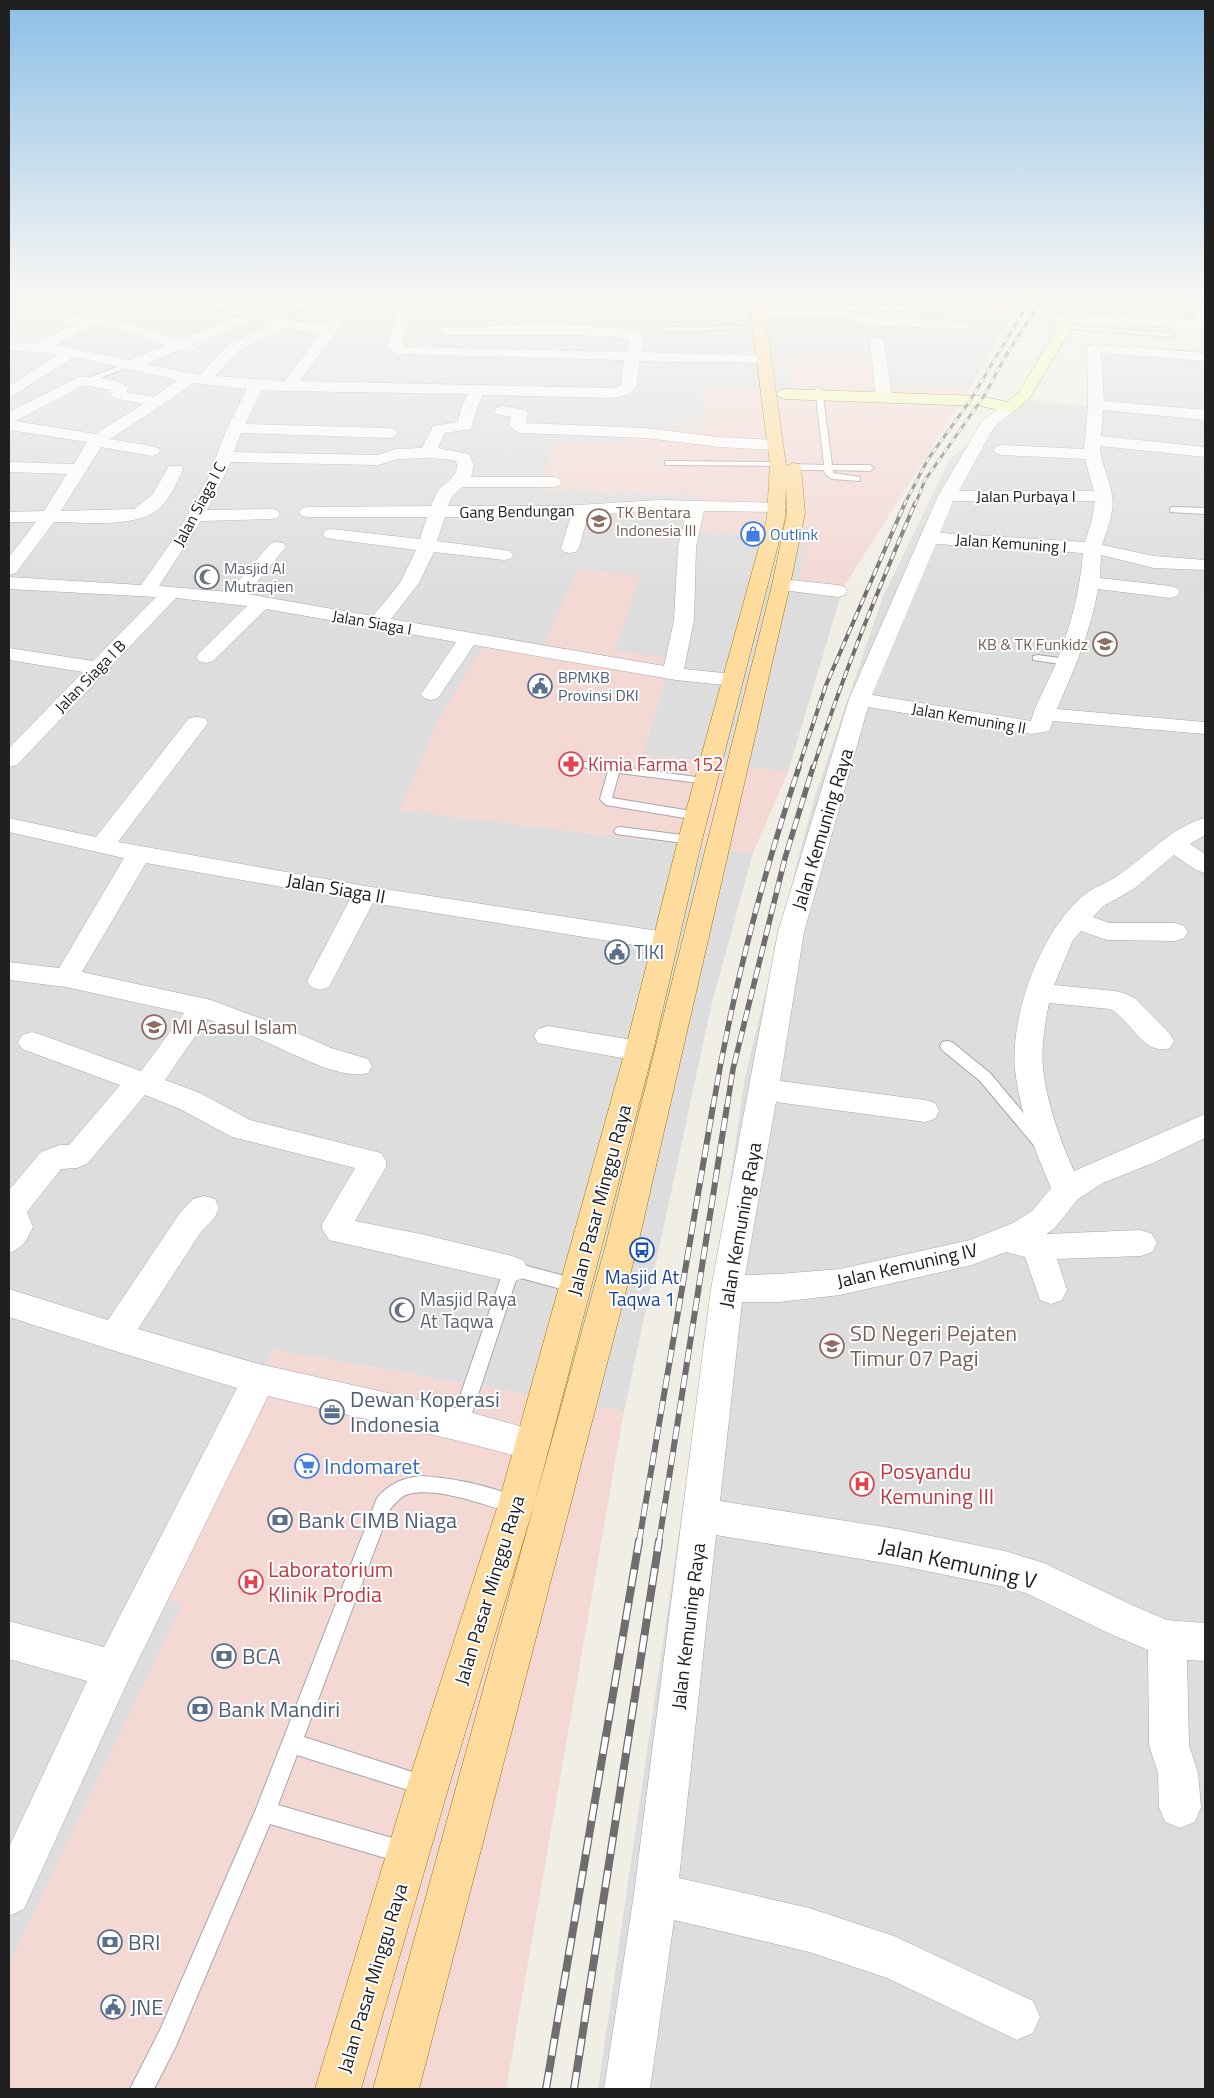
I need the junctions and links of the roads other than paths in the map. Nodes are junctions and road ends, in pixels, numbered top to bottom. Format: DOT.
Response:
graph roads {
  1 [pos="54,396"];
  2 [pos="124,396"];
  3 [pos="167,396"];
  4 [pos="251,396"];
  5 [pos="475,396"];
  6 [pos="771,396"];
  7 [pos="783,396"];
  8 [pos="819,396"];
  9 [pos="899,396"];
  10 [pos="1011,396"];
  11 [pos="1016,396"];
  12 [pos="1096,396"];
  13 [pos="157,402"];
  14 [pos="1096,405"];
  15 [pos="502,411"];
  16 [pos="1205,415"];
  17 [pos="9,418"];
  18 [pos="9,425"];
  19 [pos="235,428"];
  20 [pos="383,428"];
  21 [pos="352,433"];
  22 [pos="1092,447"];
  23 [pos="1002,450"];
  24 [pos="152,451"];
  25 [pos="1205,452"];
  26 [pos="428,453"];
  27 [pos="346,459"];
  28 [pos="782,459"];
  29 [pos="668,463"];
  30 [pos="222,464"];
  31 [pos="9,467"];
  32 [pos="860,468"];
  33 [pos="870,468"];
  34 [pos="828,469"];
  35 [pos="77,470"];
  36 [pos="175,470"];
  37 [pos="278,471"];
  38 [pos="460,482"];
  39 [pos="553,482"];
  40 [pos="947,496"];
  41 [pos="1104,496"];
  42 [pos="703,505"];
  43 [pos="777,507"];
  44 [pos="582,510"];
  45 [pos="1173,510"];
  46 [pos="1205,511"];
  47 [pos="308,512"];
  48 [pos="437,512"];
  49 [pos="271,514"];
  50 [pos="196,516"];
  51 [pos="9,517"];
  52 [pos="49,517"];
  53 [pos="332,534"];
  54 [pos="930,538"];
  55 [pos="426,546"];
  56 [pos="277,547"];
  57 [pos="570,548"];
  58 [pos="1092,548"];
  59 [pos="504,554"];
  60 [pos="1205,565"];
  61 [pos="9,569"];
  62 [pos="1090,582"];
  63 [pos="9,583"];
  64 [pos="781,585"];
  65 [pos="146,591"];
  66 [pos="838,591"];
  67 [pos="171,592"];
  68 [pos="1170,592"];
  69 [pos="234,598"];
  70 [pos="262,602"];
  71 [pos="377,624"];
  72 [pos="468,639"];
  73 [pos="9,654"];
  74 [pos="206,657"];
  75 [pos="1037,658"];
  76 [pos="1067,662"];
  77 [pos="98,668"];
  78 [pos="674,674"];
  79 [pos="723,679"];
  80 [pos="431,694"];
  81 [pos="860,700"];
  82 [pos="1044,714"];
  83 [pos="197,724"];
  84 [pos="1182,727"];
  85 [pos="1205,728"];
  86 [pos="1205,741"];
  87 [pos="9,760"];
  88 [pos="586,765"];
  89 [pos="614,769"];
  90 [pos="649,774"];
  91 [pos="695,779"];
  92 [pos="9,825"];
  93 [pos="1205,825"];
  94 [pos="684,827"];
  95 [pos="620,831"];
  96 [pos="1173,844"];
  97 [pos="101,847"];
  98 [pos="139,854"];
  99 [pos="1205,865"];
  100 [pos="365,894"];
  101 [pos="1075,919"];
  102 [pos="1175,932"];
  103 [pos="658,939"];
  104 [pos="9,971"];
  105 [pos="66,978"];
  106 [pos="320,981"];
  107 [pos="1038,993"];
  108 [pos="202,1007"];
  109 [pos="548,1036"];
  110 [pos="1160,1041"];
  111 [pos="32,1042"];
  112 [pos="948,1046"];
  113 [pos="621,1048"];
  114 [pos="358,1066"];
  115 [pos="144,1082"];
  116 [pos="764,1090"];
  117 [pos="925,1111"];
  118 [pos="1205,1125"];
  119 [pos="1052,1156"];
  120 [pos="1067,1190"];
  121 [pos="204,1208"];
  122 [pos="1005,1239"];
  123 [pos="9,1240"];
  124 [pos="1141,1243"];
  125 [pos="1038,1247"];
  126 [pos="517,1270"];
  127 [pos="569,1284"];
  128 [pos="727,1288"];
  129 [pos="1051,1290"];
  130 [pos="9,1303"];
  131 [pos="115,1338"];
  132 [pos="259,1380"];
  133 [pos="466,1426"];
  134 [pos="523,1442"];
  135 [pos="516,1505"];
  136 [pos="701,1515"];
  137 [pos="1167,1639"];
  138 [pos="9,1640"];
  139 [pos="1205,1642"];
  140 [pos="113,1669"];
  141 [pos="291,1743"];
  142 [pos="428,1786"];
  143 [pos="1180,1807"];
  144 [pos="265,1812"];
  145 [pos="348,1836"];
  146 [pos="409,1853"];
  147 [pos="10,1886"];
  148 [pos="656,1894"];
  149 [pos="1017,2017"];
  150 [pos="142,2089"];
  151 [pos="338,2089"];
  152 [pos="396,2089"];
  153 [pos="627,2089"];
  1 -- 17 [label="street"];
  2 -- 13 [label="street"];
  3 -- 13 [label="street"];
  4 -- 19 [label="street, Jalan Siaga I C"];
  5 -- 26 [label="street"];
  6 -- 28 [label="main road, Jalan Pasar Minggu Raya"];
  7 -- 28 [label="main road, Jalan Pasar Minggu Raya"];
  8 -- 34 [label="lane"];
  9 -- 10 [label="main road"];
  11 -- 40 [label="street, Jalan Kemuning Raya"];
  12 -- 14 [label="street"];
  13 -- 18 [label="street"];
  14 -- 16 [label="street"];
  14 -- 22 [label="street"];
  15 -- 28 [label="street"];
  19 -- 21 [label="street"];
  19 -- 30 [label="street, Jalan Siaga I C"];
  20 -- 21 [label="street"];
  21 -- 27 [label="street"];
  22 -- 23 [label="street"];
  22 -- 25 [label="street"];
  22 -- 41 [label="street"];
  24 -- 35 [label="street"];
  26 -- 27 [label="street"];
  26 -- 38 [label="street"];
  27 -- 30 [label="street"];
  28 -- 29 [label="lane"];
  28 -- 34 [label="lane"];
  28 -- 43 [label="main road, Jalan Pasar Minggu Raya"];
  28 -- 64 [label="main road, Jalan Pasar Minggu Raya"];
  30 -- 37 [label="street"];
  30 -- 50 [label="street, Jalan Siaga I C"];
  31 -- 35 [label="street"];
  32 -- 33 [label="lane"];
  32 -- 34 [label="lane"];
  32 -- 34 [label="lane"];
  35 -- 52 [label="street"];
  36 -- 52 [label="street"];
  38 -- 39 [label="street"];
  38 -- 48 [label="street"];
  40 -- 41 [label="street, Jalan Purbaya I"];
  40 -- 54 [label="street, Jalan Kemuning Raya"];
  41 -- 58 [label="street, Jalan Kemuning II"];
  42 -- 43 [label="street, Gang Bendungan"];
  42 -- 44 [label="street, Gang Bendungan"];
  42 -- 78 [label="street"];
  43 -- 79 [label="main road, Jalan Pasar Minggu Raya"];
  44 -- 48 [label="street, Gang Bendungan"];
  44 -- 57 [label="street"];
  45 -- 46 [label="lane"];
  47 -- 48 [label="street, Gang Bendungan"];
  48 -- 55 [label="street"];
  49 -- 50 [label="street"];
  50 -- 65 [label="street, Jalan Siaga I C"];
  51 -- 52 [label="street"];
  52 -- 61 [label="street"];
  53 -- 55 [label="street"];
  54 -- 58 [label="street, Jalan Kemuning I"];
  54 -- 81 [label="street, Jalan Kemuning Raya"];
  55 -- 59 [label="street"];
  55 -- 71 [label="street"];
  56 -- 69 [label="street"];
  58 -- 60 [label="street, Jalan Kemuning I"];
  58 -- 62 [label="street, Jalan Kemuning II"];
  62 -- 68 [label="street"];
  62 -- 76 [label="street, Jalan Kemuning II"];
  63 -- 65 [label="street, Jalan Siaga I"];
  64 -- 66 [label="street"];
  64 -- 152 [label="main road, Jalan Pasar Minggu Raya"];
  65 -- 67 [label="street, Jalan Siaga I"];
  67 -- 69 [label="street, Jalan Siaga I"];
  67 -- 77 [label="street, Jalan Siaga I B"];
  69 -- 70 [label="street, Jalan Siaga I"];
  70 -- 71 [label="street, Jalan Siaga I"];
  70 -- 74 [label="street"];
  71 -- 72 [label="street, Jalan Siaga I"];
  72 -- 78 [label="street, Jalan Siaga I"];
  72 -- 80 [label="street"];
  73 -- 77 [label="street"];
  75 -- 76 [label="lane"];
  76 -- 82 [label="street, Jalan Kemuning II"];
  77 -- 87 [label="street, Jalan Siaga I B"];
  78 -- 79 [label="street, Jalan Siaga I"];
  79 -- 91 [label="main road, Jalan Pasar Minggu Raya"];
  81 -- 82 [label="street, Jalan Kemuning II"];
  81 -- 116 [label="street, Jalan Kemuning Raya"];
  82 -- 84 [label="street"];
  83 -- 97 [label="street"];
  84 -- 85 [label="street"];
  84 -- 86 [label="street"];
  88 -- 89 [label="lane"];
  89 -- 90 [label="lane"];
  89 -- 94 [label="lane"];
  90 -- 91 [label="lane"];
  91 -- 94 [label="main road, Jalan Pasar Minggu Raya"];
  92 -- 97 [label="street, Jalan Siaga II"];
  93 -- 96 [label="street"];
  94 -- 95 [label="lane"];
  94 -- 103 [label="main road, Jalan Pasar Minggu Raya"];
  96 -- 99 [label="street"];
  96 -- 101 [label="street"];
  97 -- 98 [label="street, Jalan Siaga II"];
  98 -- 100 [label="street, Jalan Siaga II"];
  98 -- 105 [label="street"];
  100 -- 103 [label="street, Jalan Siaga II"];
  100 -- 106 [label="street"];
  101 -- 102 [label="street"];
  101 -- 107 [label="street"];
  103 -- 113 [label="main road, Jalan Pasar Minggu Raya"];
  104 -- 105 [label="street"];
  105 -- 108 [label="street"];
  107 -- 110 [label="street"];
  107 -- 119 [label="street"];
  108 -- 114 [label="street"];
  108 -- 115 [label="street"];
  109 -- 113 [label="street"];
  111 -- 115 [label="street"];
  112 -- 119 [label="lane"];
  113 -- 127 [label="main road, Jalan Pasar Minggu Raya"];
  115 -- 123 [label="street"];
  115 -- 126 [label="street"];
  116 -- 117 [label="street"];
  116 -- 128 [label="street, Jalan Kemuning Raya"];
  118 -- 120 [label="street"];
  119 -- 120 [label="street"];
  120 -- 122 [label="street, Jalan Kemuning IV"];
  121 -- 131 [label="street"];
  122 -- 125 [label="street"];
  122 -- 128 [label="street, Jalan Kemuning IV"];
  124 -- 125 [label="street"];
  125 -- 129 [label="street"];
  126 -- 127 [label="lane"];
  126 -- 133 [label="lane"];
  127 -- 134 [label="main road, Jalan Pasar Minggu Raya"];
  128 -- 136 [label="street, Jalan Kemuning Raya"];
  130 -- 131 [label="street"];
  131 -- 132 [label="street"];
  132 -- 133 [label="street"];
  132 -- 140 [label="street"];
  133 -- 134 [label="street"];
  134 -- 135 [label="main road, Jalan Pasar Minggu Raya"];
  135 -- 141 [label="lane"];
  135 -- 142 [label="main road, Jalan Pasar Minggu Raya"];
  136 -- 137 [label="street, Jalan Kemuning V"];
  136 -- 148 [label="street, Jalan Kemuning Raya"];
  137 -- 139 [label="street, Jalan Kemuning V"];
  137 -- 143 [label="street"];
  138 -- 140 [label="street"];
  140 -- 147 [label="street"];
  141 -- 142 [label="lane"];
  141 -- 144 [label="lane"];
  142 -- 146 [label="main road, Jalan Pasar Minggu Raya"];
  144 -- 145 [label="lane"];
  144 -- 150 [label="lane"];
  145 -- 146 [label="lane"];
  146 -- 151 [label="main road, Jalan Pasar Minggu Raya"];
  148 -- 149 [label="street"];
  148 -- 153 [label="street, Jalan Kemuning Raya"];
}
